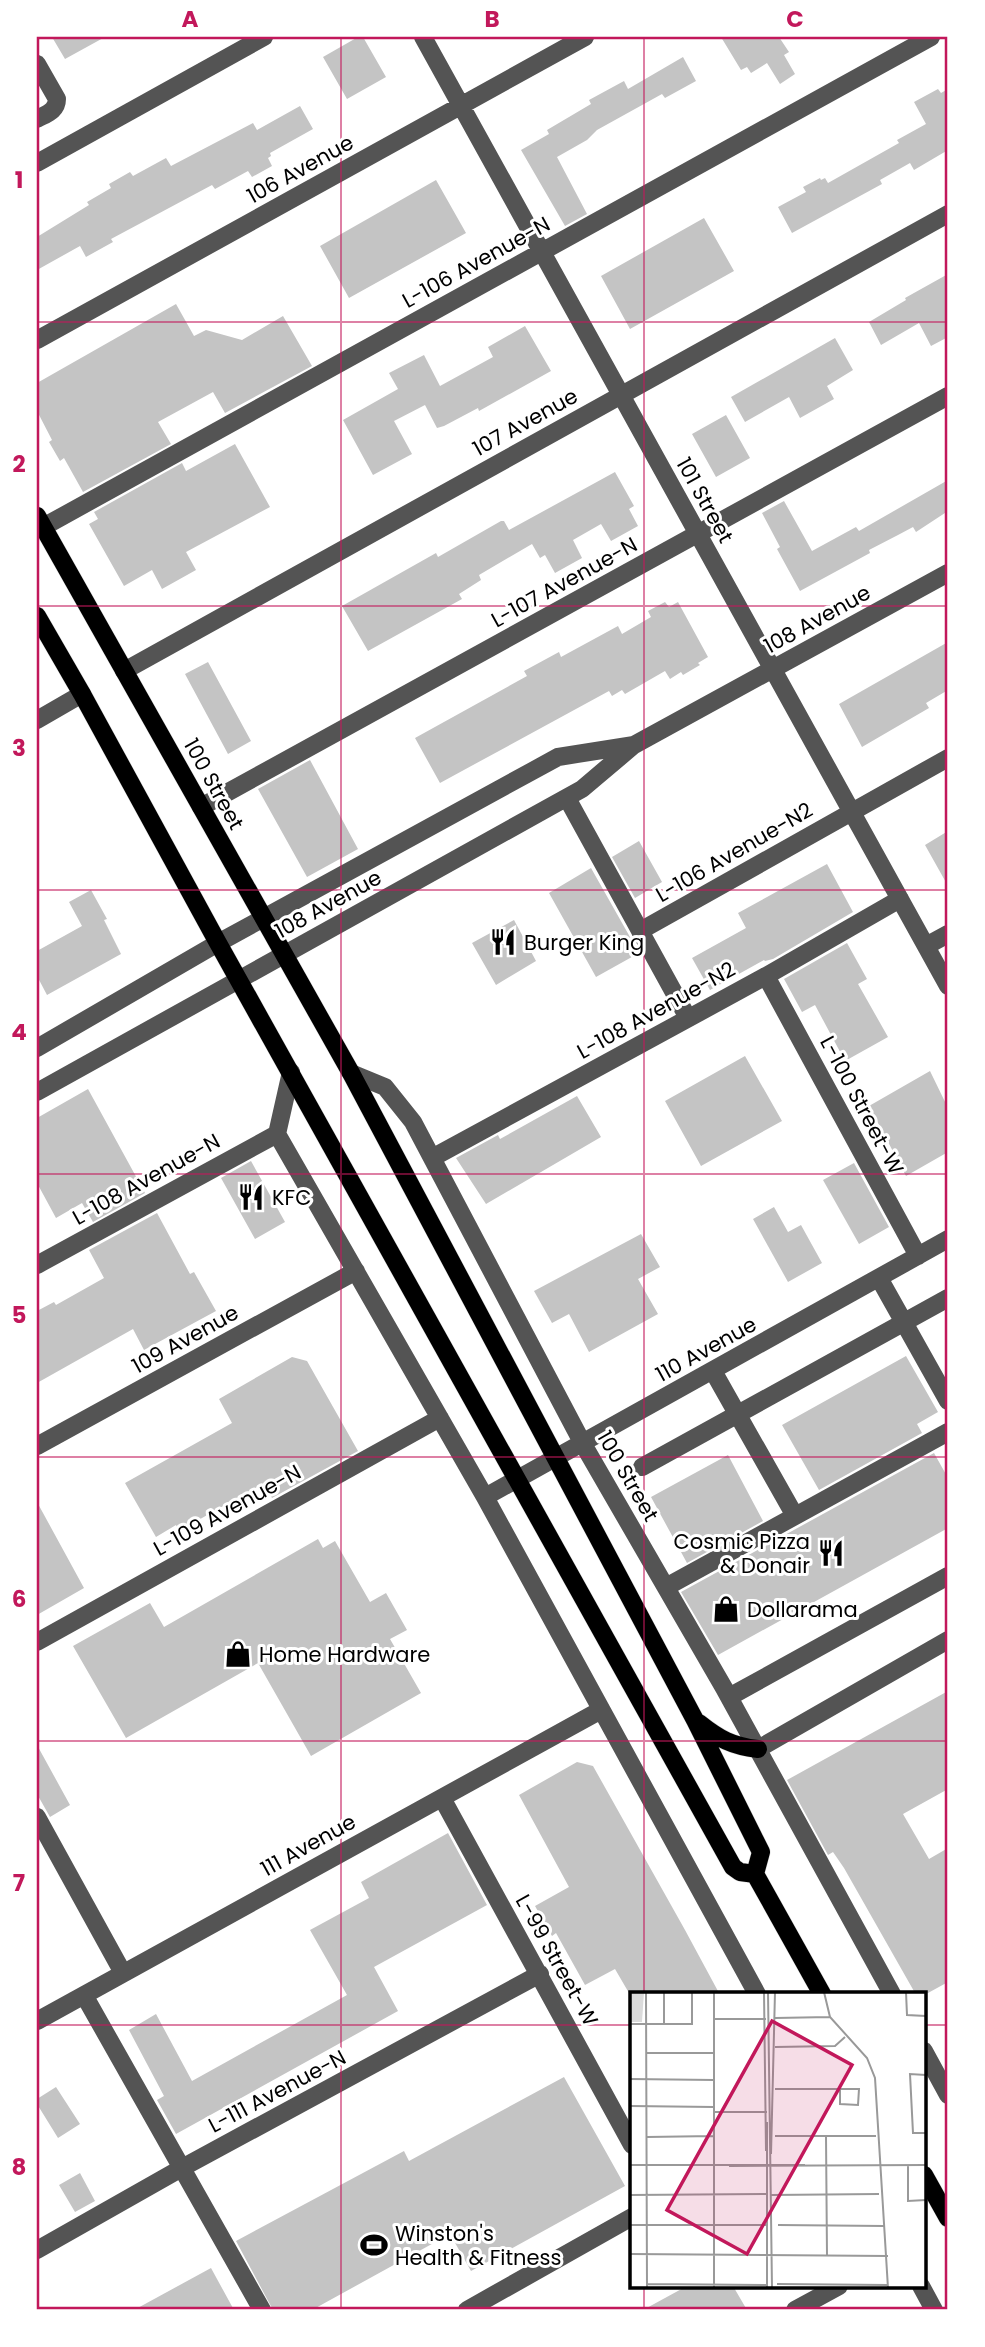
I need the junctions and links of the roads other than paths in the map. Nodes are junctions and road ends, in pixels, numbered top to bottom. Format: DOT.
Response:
graph roads {
  1 [pos="264,37"];
  2 [pos="422,37"];
  3 [pos="585,37"];
  4 [pos="931,37"];
  5 [pos="37,64"];
  6 [pos="461,106"];
  7 [pos="37,119"];
  8 [pos="37,163"];
  9 [pos="948,214"];
  10 [pos="542,251"];
  11 [pos="37,340"];
  12 [pos="621,395"];
  13 [pos="948,396"];
  14 [pos="40,522"];
  15 [pos="698,535"];
  16 [pos="948,573"];
  17 [pos="37,616"];
  18 [pos="772,669"];
  19 [pos="124,671"];
  20 [pos="82,694"];
  21 [pos="37,720"];
  22 [pos="634,745"];
  23 [pos="948,758"];
  24 [pos="567,798"];
  25 [pos="201,807"];
  26 [pos="851,811"];
  27 [pos="900,899"];
  28 [pos="263,918"];
  29 [pos="640,931"];
  30 [pos="948,934"];
  31 [pos="218,943"];
  32 [pos="926,946"];
  33 [pos="283,954"];
  34 [pos="766,976"];
  35 [pos="240,979"];
  36 [pos="948,986"];
  37 [pos="688,1018"];
  38 [pos="37,1048"];
  39 [pos="291,1072"];
  40 [pos="351,1073"];
  41 [pos="37,1092"];
  42 [pos="277,1133"];
  43 [pos="432,1158"];
  44 [pos="948,1239"];
  45 [pos="918,1256"];
  46 [pos="37,1265"];
  47 [pos="356,1271"];
  48 [pos="879,1278"];
  49 [pos="948,1298"];
  50 [pos="904,1322"];
  51 [pos="713,1371"];
  52 [pos="948,1401"];
  53 [pos="738,1414"];
  54 [pos="440,1418"];
  55 [pos="948,1432"];
  56 [pos="583,1444"];
  57 [pos="37,1446"];
  58 [pos="554,1459"];
  59 [pos="642,1468"];
  60 [pos="517,1480"];
  61 [pos="485,1497"];
  62 [pos="795,1516"];
  63 [pos="948,1576"];
  64 [pos="666,1587"];
  65 [pos="948,1640"];
  66 [pos="37,1642"];
  67 [pos="729,1697"];
  68 [pos="601,1710"];
  69 [pos="695,1720"];
  70 [pos="758,1749"];
  71 [pos="442,1798"];
  72 [pos="37,1817"];
  73 [pos="755,1874"];
  74 [pos="122,1973"];
  75 [pos="540,1974"];
  76 [pos="756,1992"];
  77 [pos="821,1992"];
  78 [pos="891,1992"];
  79 [pos="84,1995"];
  80 [pos="37,2021"];
  81 [pos="926,2054"];
  82 [pos="948,2095"];
  83 [pos="630,2141"];
  84 [pos="180,2169"];
  85 [pos="926,2179"];
  86 [pos="630,2218"];
  87 [pos="948,2218"];
  88 [pos="37,2250"];
  89 [pos="835,2288"];
  90 [pos="922,2288"];
  91 [pos="261,2310"];
  92 [pos="467,2310"];
  93 [pos="795,2310"];
  94 [pos="934,2310"];
  1 -- 8 [label="street"];
  2 -- 6 [label="street, 101 Street"];
  3 -- 6 [label="street, 106 Avenue"];
  4 -- 10 [label="street, L-106 Avenue-N"];
  5 -- 7 [label="street"];
  6 -- 10 [label="street, 101 Street"];
  6 -- 11 [label="street, 106 Avenue"];
  9 -- 12 [label="street, 107 Avenue"];
  10 -- 12 [label="street, 101 Street"];
  10 -- 14 [label="street, L-106 Avenue-N"];
  12 -- 15 [label="street, 101 Street"];
  12 -- 19 [label="street, 107 Avenue"];
  13 -- 15 [label="street, L-107 Avenue-N"];
  14 -- 19 [label="main road, 100 Street"];
  15 -- 18 [label="street, 101 Street"];
  15 -- 25 [label="street, L-107 Avenue-N"];
  16 -- 18 [label="street, 108 Avenue"];
  17 -- 20 [label="main road"];
  18 -- 22 [label="street, 108 Avenue"];
  18 -- 26 [label="street, 101 Street"];
  19 -- 25 [label="main road, 100 Street"];
  20 -- 21 [label="street"];
  20 -- 31 [label="main road"];
  22 -- 24 [label="street, 108 Avenue"];
  22 -- 28 [label="street, 108 Avenue"];
  23 -- 26 [label="street"];
  24 -- 29 [label="street"];
  24 -- 33 [label="street, 108 Avenue"];
  25 -- 28 [label="main road, 100 Street"];
  26 -- 27 [label="street, 101 Street"];
  26 -- 29 [label="street, L-106 Avenue-N2"];
  27 -- 32 [label="street, 101 Street"];
  27 -- 34 [label="street, L-108 Avenue-N2"];
  28 -- 31 [label="street, 108 Avenue"];
  28 -- 33 [label="main road, 100 Street"];
  29 -- 37 [label="street"];
  30 -- 32 [label="street"];
  31 -- 35 [label="main road"];
  31 -- 38 [label="street, 108 Avenue"];
  32 -- 36 [label="street, 101 Street"];
  33 -- 35 [label="street, 108 Avenue"];
  33 -- 40 [label="main road, 100 Street"];
  34 -- 37 [label="street, L-108 Avenue-N2"];
  34 -- 45 [label="street, L-100 Street-W"];
  35 -- 39 [label="main road"];
  35 -- 41 [label="street, 108 Avenue"];
  37 -- 43 [label="street, L-108 Avenue-N2"];
  39 -- 42 [label="street"];
  39 -- 60 [label="main road"];
  40 -- 43 [label="street, 100 Street"];
  40 -- 58 [label="main road, 100 Street"];
  42 -- 46 [label="street, L-108 Avenue-N"];
  42 -- 47 [label="street"];
  43 -- 56 [label="street, 100 Street"];
  44 -- 45 [label="street, 110 Avenue"];
  45 -- 48 [label="street, 110 Avenue"];
  47 -- 54 [label="street"];
  47 -- 57 [label="street, 109 Avenue"];
  48 -- 50 [label="street"];
  48 -- 51 [label="street, 110 Avenue"];
  49 -- 50 [label="street"];
  50 -- 52 [label="street"];
  50 -- 53 [label="street"];
  51 -- 53 [label="street"];
  51 -- 56 [label="street, 110 Avenue"];
  53 -- 59 [label="street"];
  53 -- 62 [label="street"];
  54 -- 61 [label="street"];
  54 -- 66 [label="street, L-109 Avenue-N"];
  55 -- 62 [label="street"];
  56 -- 58 [label="street, 110 Avenue"];
  56 -- 64 [label="street, 100 Street"];
  58 -- 60 [label="street, 110 Avenue"];
  58 -- 69 [label="main road, 100 Street"];
  60 -- 61 [label="street, 110 Avenue"];
  60 -- 73 [label="main road"];
  61 -- 68 [label="street"];
  62 -- 64 [label="street"];
  63 -- 67 [label="street"];
  64 -- 67 [label="street, 100 Street"];
  65 -- 70 [label="street"];
  67 -- 70 [label="street, 100 Street"];
  68 -- 71 [label="street, 111 Avenue"];
  68 -- 76 [label="street"];
  69 -- 70 [label="main road"];
  69 -- 73 [label="main road, 100 Street"];
  70 -- 78 [label="street, 100 Street"];
  71 -- 74 [label="street, 111 Avenue"];
  71 -- 75 [label="street, L-99 Street-W"];
  72 -- 74 [label="street"];
  73 -- 77 [label="main road"];
  74 -- 79 [label="street, 111 Avenue"];
  75 -- 83 [label="street, L-99 Street-W"];
  75 -- 84 [label="street, L-111 Avenue-N"];
  79 -- 80 [label="street, 111 Avenue"];
  79 -- 84 [label="street"];
  81 -- 82 [label="street"];
  84 -- 88 [label="street, L-111 Avenue-N"];
  84 -- 91 [label="street"];
  85 -- 87 [label="main road"];
  86 -- 92 [label="street"];
  89 -- 93 [label="street"];
  90 -- 94 [label="street"];
}
